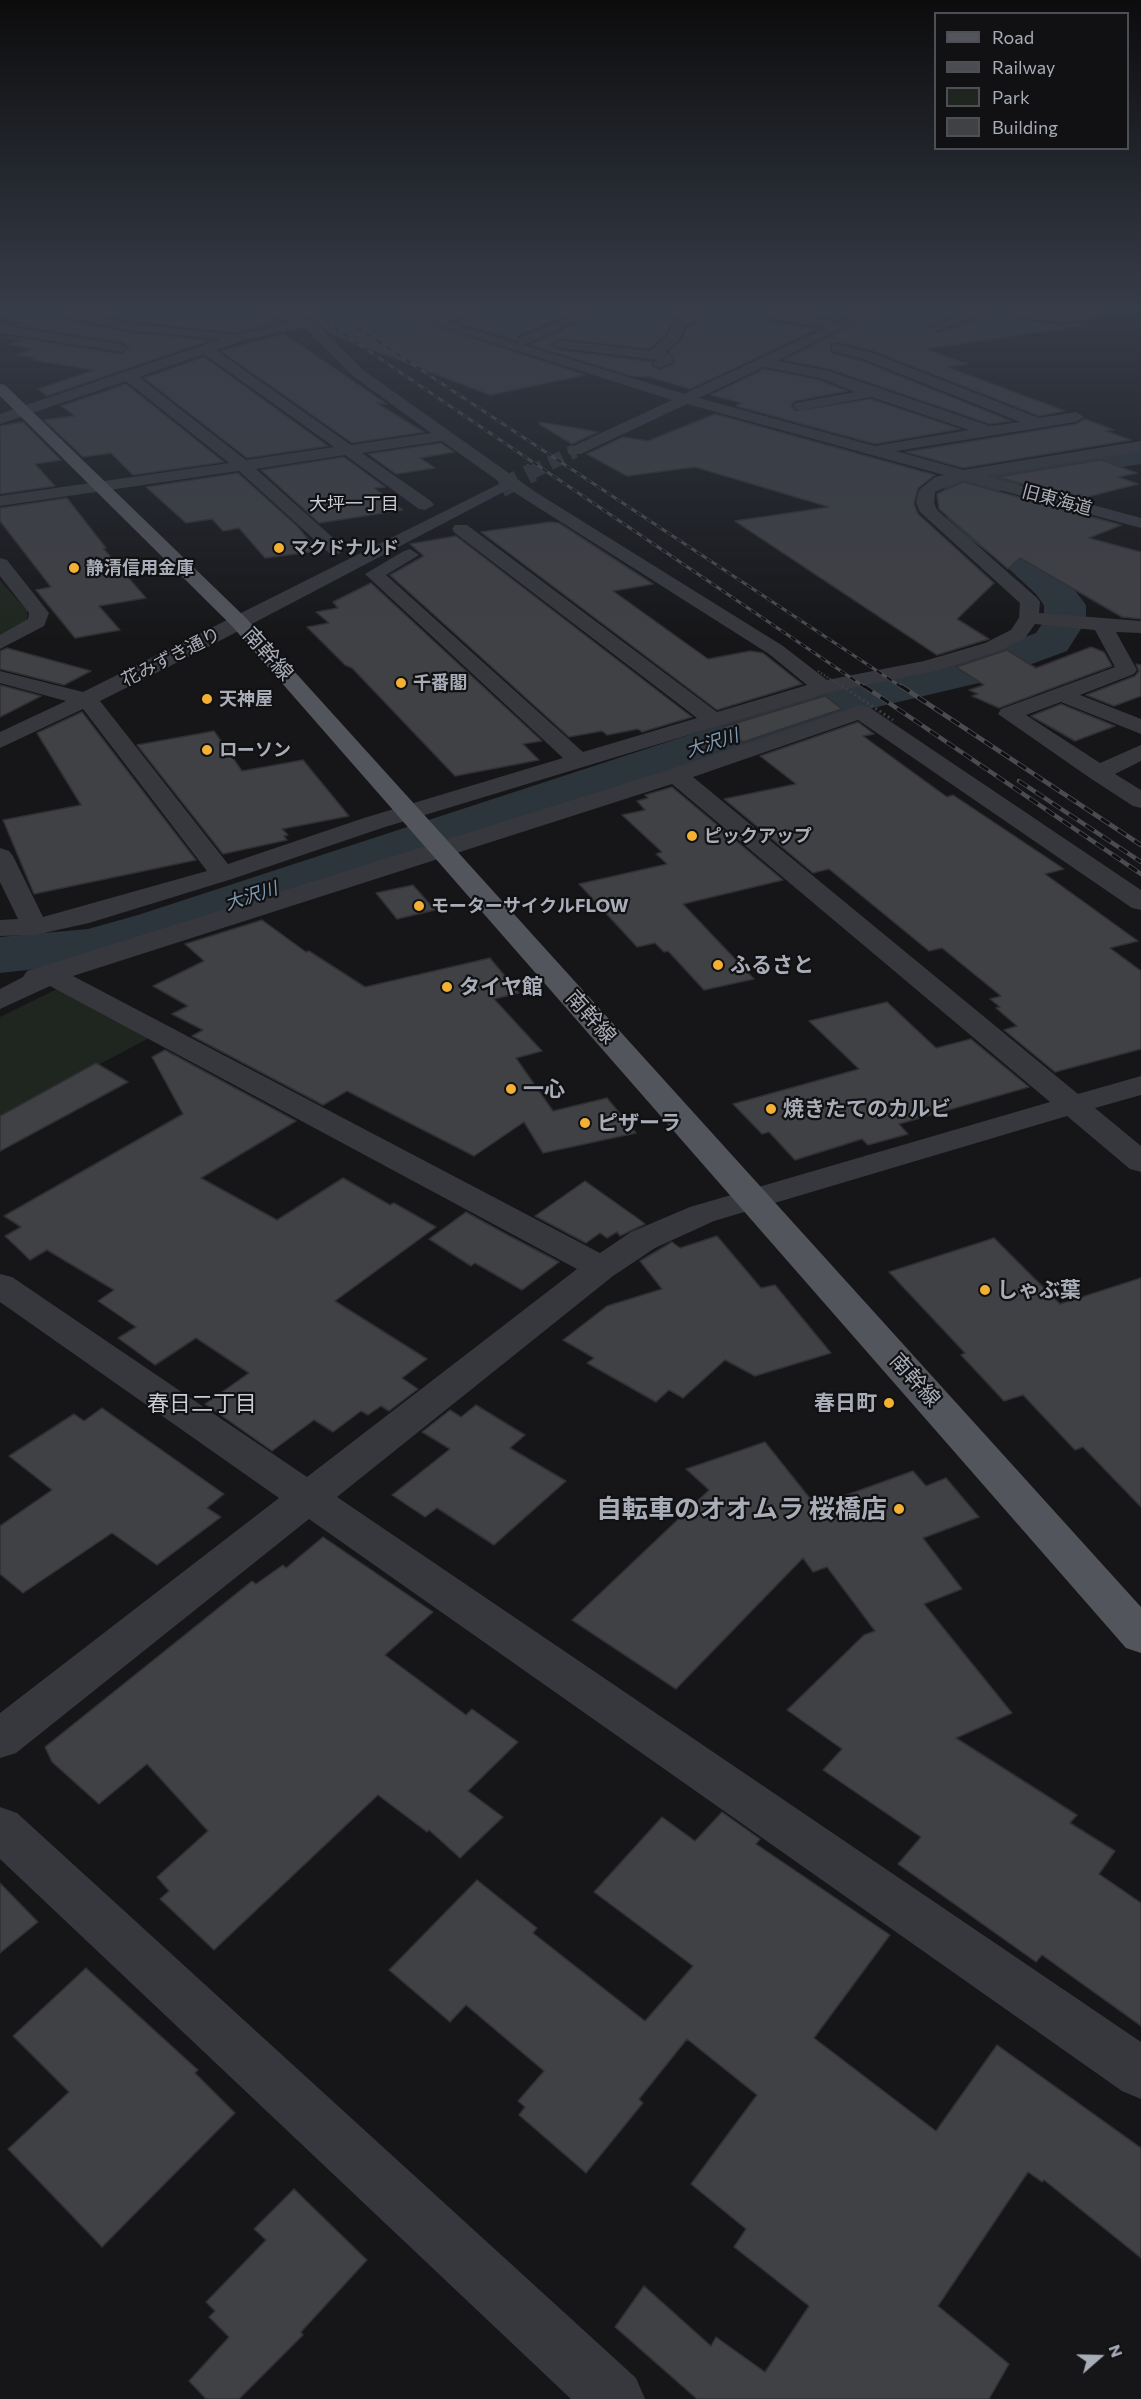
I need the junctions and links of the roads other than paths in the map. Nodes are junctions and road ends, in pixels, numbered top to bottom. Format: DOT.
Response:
graph roads {
  1 [pos="33,419"];
  2 [pos="183,419"];
  3 [pos="303,419"];
  4 [pos="421,419"];
  5 [pos="638,419"];
  6 [pos="675,419"];
  7 [pos="758,419"];
  8 [pos="951,419"];
  9 [pos="1027,419"];
  10 [pos="1063,419"];
  11 [pos="1037,423"];
  12 [pos="988,431"];
  13 [pos="445,436"];
  14 [pos="1141,446"];
  15 [pos="348,451"];
  16 [pos="575,451"];
  17 [pos="874,451"];
  18 [pos="598,458"];
  19 [pos="243,466"];
  20 [pos="960,475"];
  21 [pos="498,480"];
  22 [pos="102,486"];
  23 [pos="466,486"];
  24 [pos="445,495"];
  25 [pos="531,496"];
  26 [pos="0,501"];
  27 [pos="425,505"];
  28 [pos="511,506"];
  29 [pos="405,514"];
  30 [pos="491,515"];
  31 [pos="1141,523"];
  32 [pos="460,529"];
  33 [pos="355,539"];
  34 [pos="335,549"];
  35 [pos="318,559"];
  36 [pos="0,564"];
  37 [pos="301,570"];
  38 [pos="374,574"];
  39 [pos="316,584"];
  40 [pos="1029,618"];
  41 [pos="239,622"];
  42 [pos="1102,625"];
  43 [pos="1141,627"];
  44 [pos="0,643"];
  45 [pos="0,677"];
  46 [pos="821,679"];
  47 [pos="1062,694"];
  48 [pos="88,699"];
  49 [pos="714,720"];
  50 [pos="1141,727"];
  51 [pos="0,741"];
  52 [pos="1141,752"];
  53 [pos="579,761"];
  54 [pos="1098,773"];
  55 [pos="676,775"];
  56 [pos="1141,801"];
  57 [pos="411,815"];
  58 [pos="439,847"];
  59 [pos="0,856"];
  60 [pos="223,874"];
  61 [pos="1141,902"];
  62 [pos="35,927"];
  63 [pos="0,928"];
  64 [pos="50,975"];
  65 [pos="0,983"];
  66 [pos="0,1000"];
  67 [pos="1141,1085"];
  68 [pos="1073,1105"];
  69 [pos="1141,1162"];
  70 [pos="754,1199"];
  71 [pos="601,1269"];
  72 [pos="0,1285"];
  73 [pos="308,1497"];
  74 [pos="1141,1636"];
  75 [pos="0,1739"];
  76 [pos="0,1828"];
  77 [pos="1141,2073"];
  78 [pos="615,2399"];
  1 -- 22 [label="main road, 南幹線"];
  2 -- 19 [label="street"];
  3 -- 15 [label="street"];
  4 -- 13 [label="street"];
  5 -- 16 [label="street"];
  6 -- 18 [label="street"];
  7 -- 17 [label="street, 旧東海道"];
  8 -- 12 [label="street"];
  9 -- 11 [label="street"];
  10 -- 11 [label="street"];
  11 -- 12 [label="street"];
  12 -- 17 [label="street"];
  13 -- 15 [label="street"];
  13 -- 21 [label="street"];
  14 -- 20 [label="street"];
  15 -- 19 [label="street"];
  15 -- 27 [label="street"];
  17 -- 20 [label="street, 旧東海道"];
  19 -- 22 [label="street"];
  19 -- 34 [label="street"];
  20 -- 31 [label="street, 旧東海道"];
  20 -- 40 [label="street"];
  21 -- 23 [label="street"];
  21 -- 25 [label="street"];
  21 -- 39 [label="street, 花みずき通り"];
  22 -- 26 [label="street"];
  22 -- 41 [label="main road, 南幹線"];
  24 -- 27 [label="street"];
  25 -- 28 [label="street"];
  25 -- 46 [label="street"];
  27 -- 29 [label="street"];
  30 -- 32 [label="street"];
  32 -- 38 [label="street"];
  32 -- 49 [label="street"];
  33 -- 34 [label="street"];
  34 -- 35 [label="street"];
  36 -- 44 [label="street"];
  37 -- 39 [label="street"];
  38 -- 39 [label="street"];
  38 -- 53 [label="street"];
  39 -- 41 [label="street, 花みずき通り"];
  40 -- 42 [label="street"];
  40 -- 46 [label="street"];
  41 -- 48 [label="street, 花みずき通り"];
  41 -- 57 [label="main road, 南幹線"];
  42 -- 43 [label="street"];
  42 -- 47 [label="street"];
  45 -- 48 [label="street"];
  46 -- 49 [label="street"];
  47 -- 50 [label="street"];
  47 -- 54 [label="street"];
  48 -- 51 [label="street, 花みずき通り"];
  48 -- 60 [label="street"];
  49 -- 53 [label="street"];
  52 -- 54 [label="street"];
  53 -- 57 [label="street"];
  54 -- 56 [label="street"];
  55 -- 58 [label="street"];
  55 -- 61 [label="street"];
  55 -- 68 [label="street"];
  57 -- 58 [label="main road, 南幹線"];
  57 -- 60 [label="street"];
  58 -- 64 [label="street"];
  58 -- 70 [label="main road, 南幹線"];
  59 -- 62 [label="street"];
  60 -- 62 [label="street"];
  62 -- 63 [label="street"];
  64 -- 65 [label="street"];
  64 -- 66 [label="street"];
  64 -- 71 [label="street"];
  67 -- 68 [label="street"];
  68 -- 69 [label="street"];
  68 -- 70 [label="street"];
  70 -- 71 [label="street"];
  70 -- 74 [label="main road, 南幹線"];
  71 -- 73 [label="street"];
  72 -- 73 [label="street"];
  73 -- 75 [label="street"];
  73 -- 77 [label="street"];
  76 -- 78 [label="street"];
}
